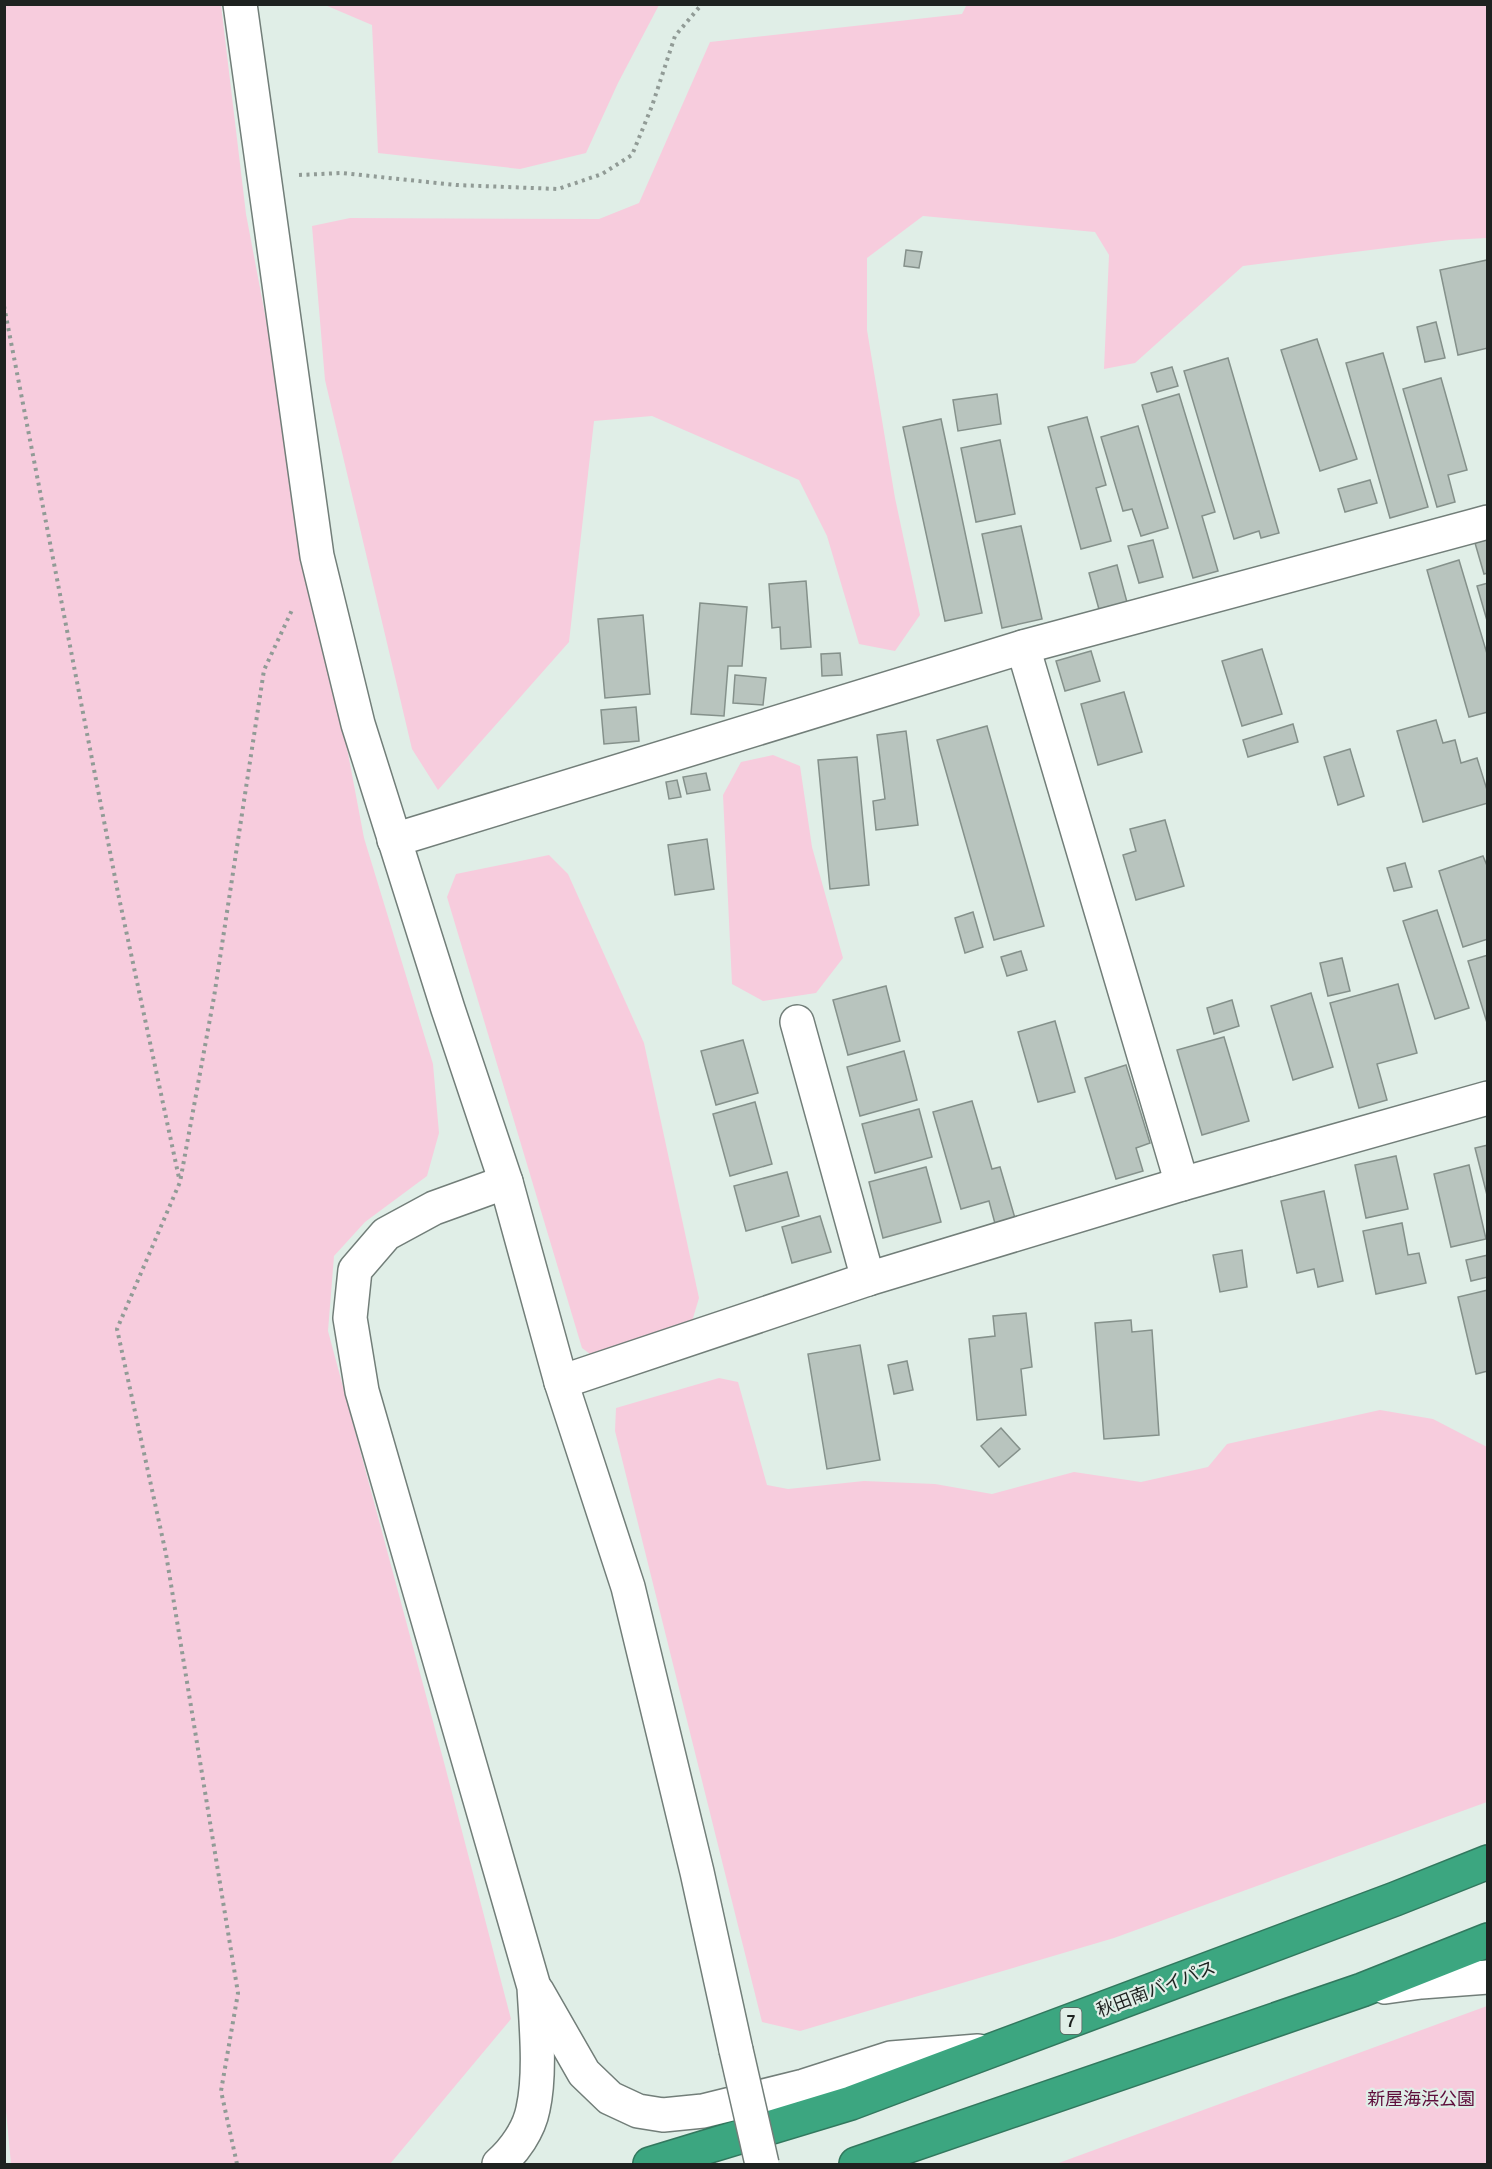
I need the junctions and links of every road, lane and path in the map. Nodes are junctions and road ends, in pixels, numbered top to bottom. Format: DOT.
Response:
graph roads {
  1 [pos="240,4"];
  2 [pos="702,4"];
  3 [pos="263,176"];
  4 [pos="4,306"];
  5 [pos="1488,522"];
  6 [pos="293,608"];
  7 [pos="1023,647"];
  8 [pos="394,840"];
  9 [pos="797,1022"];
  10 [pos="1488,1098"];
  11 [pos="180,1182"];
  12 [pos="506,1182"];
  13 [pos="1182,1184"];
  14 [pos="868,1279"];
  15 [pos="561,1382"];
  16 [pos="1488,1863"];
  17 [pos="1488,1940"];
  18 [pos="1488,1977"];
  19 [pos="534,1987"];
  20 [pos="1362,1990"];
  21 [pos="992,2050"];
  22 [pos="237,2164"];
  23 [pos="499,2164"];
  24 [pos="650,2164"];
  25 [pos="762,2164"];
  26 [pos="856,2164"];
  1 -- 3 [label="street"];
  2 -- 3 [label="path"];
  3 -- 8 [label="street"];
  4 -- 11 [label="path"];
  5 -- 7 [label="street"];
  6 -- 11 [label="path"];
  7 -- 8 [label="street"];
  7 -- 13 [label="street"];
  8 -- 12 [label="street"];
  9 -- 14 [label="street"];
  10 -- 13 [label="street"];
  11 -- 22 [label="path"];
  12 -- 15 [label="street"];
  12 -- 19 [label="street"];
  13 -- 14 [label="street"];
  14 -- 15 [label="street"];
  15 -- 25 [label="street, bridge"];
  16 -- 21 [label="highway, 秋田南バイパス / 7"];
  17 -- 20 [label="highway"];
  18 -- 20 [label="street"];
  19 -- 21 [label="street"];
  19 -- 23 [label="street"];
  20 -- 26 [label="highway"];
  21 -- 24 [label="highway, 秋田南バイパス / 7"];
}
